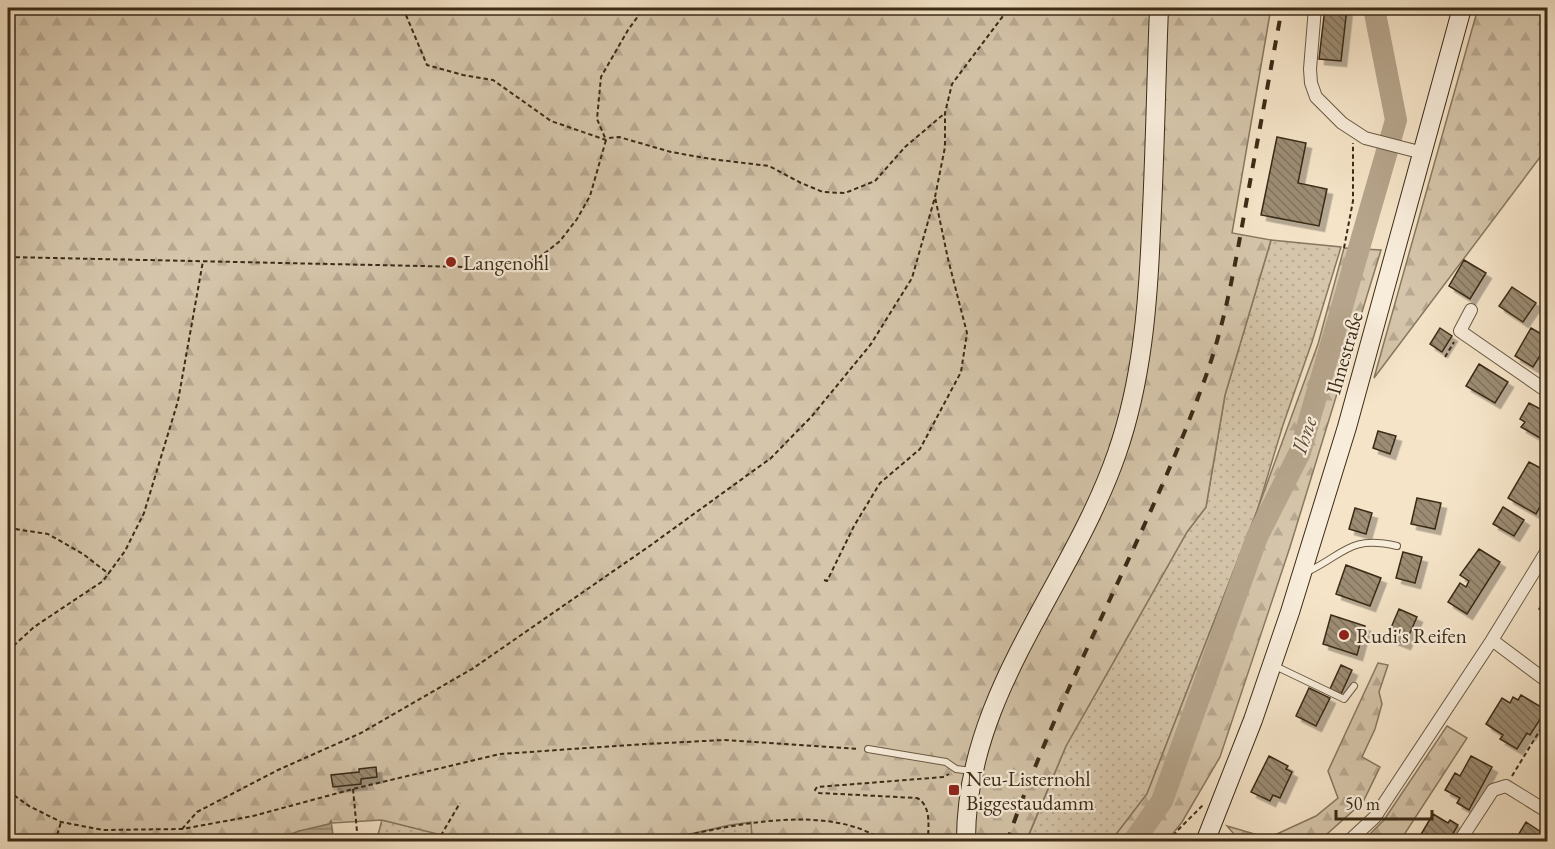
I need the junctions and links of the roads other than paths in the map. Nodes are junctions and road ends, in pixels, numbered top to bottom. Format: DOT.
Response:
graph roads {
  1 [pos="1159,8"];
  2 [pos="1315,8"];
  3 [pos="1462,8"];
  4 [pos="1416,151"];
  5 [pos="1471,310"];
  6 [pos="1548,392"];
  7 [pos="1397,546"];
  8 [pos="1548,549"];
  9 [pos="1301,575"];
  10 [pos="1492,640"];
  11 [pos="1273,665"];
  12 [pos="1548,682"];
  13 [pos="1354,686"];
  14 [pos="868,749"];
  15 [pos="964,770"];
  16 [pos="1548,812"];
  17 [pos="966,842"];
  18 [pos="1204,842"];
  19 [pos="1348,842"];
  20 [pos="1459,842"];
  1 -- 15 [label="main road"];
  2 -- 4 [label="street"];
  3 -- 4 [label="main road, Ihnestraße"];
  4 -- 9 [label="main road, Ihnestraße"];
  5 -- 6 [label="street"];
  7 -- 9 [label="lane"];
  8 -- 10 [label="street"];
  9 -- 11 [label="main road, Ihnestraße"];
  10 -- 12 [label="street"];
  10 -- 19 [label="street"];
  11 -- 13 [label="lane"];
  11 -- 18 [label="main road, Ihnestraße"];
  14 -- 15 [label="lane"];
  15 -- 17 [label="main road"];
  16 -- 20 [label="street"];
}
